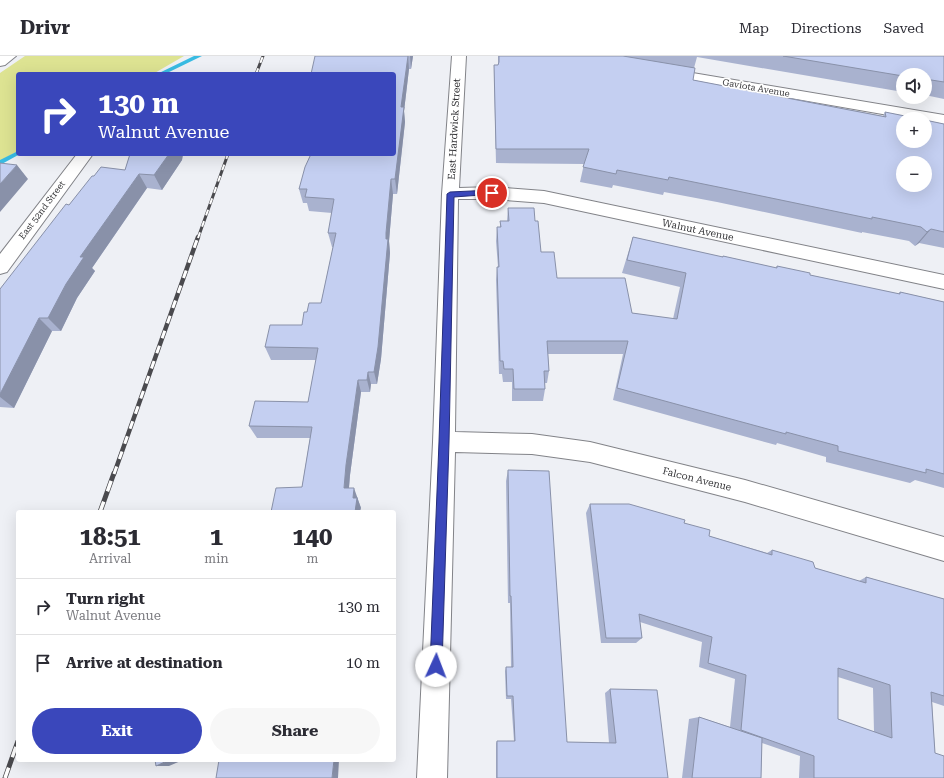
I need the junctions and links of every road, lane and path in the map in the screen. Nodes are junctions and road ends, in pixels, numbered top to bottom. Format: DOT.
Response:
graph roads {
  1 [pos="9,56"];
  2 [pos="459,56"];
  3 [pos="0,62"];
  4 [pos="648,69"];
  5 [pos="944,120"];
  6 [pos="83,156"];
  7 [pos="450,194"];
  8 [pos="0,267"];
  9 [pos="944,282"];
  10 [pos="444,442"];
  11 [pos="944,549"];
  12 [pos="432,778"];
  1 -- 3 [label="street"];
  2 -- 7 [label="street, East Hardwick Street"];
  4 -- 5 [label="street, Gaviota Avenue"];
  6 -- 8 [label="street, East 52nd Street"];
  7 -- 9 [label="street, Walnut Avenue"];
  7 -- 10 [label="street, East Hardwick Street"];
  10 -- 11 [label="street, Falcon Avenue"];
  10 -- 12 [label="street, East Hardwick Street"];
}
